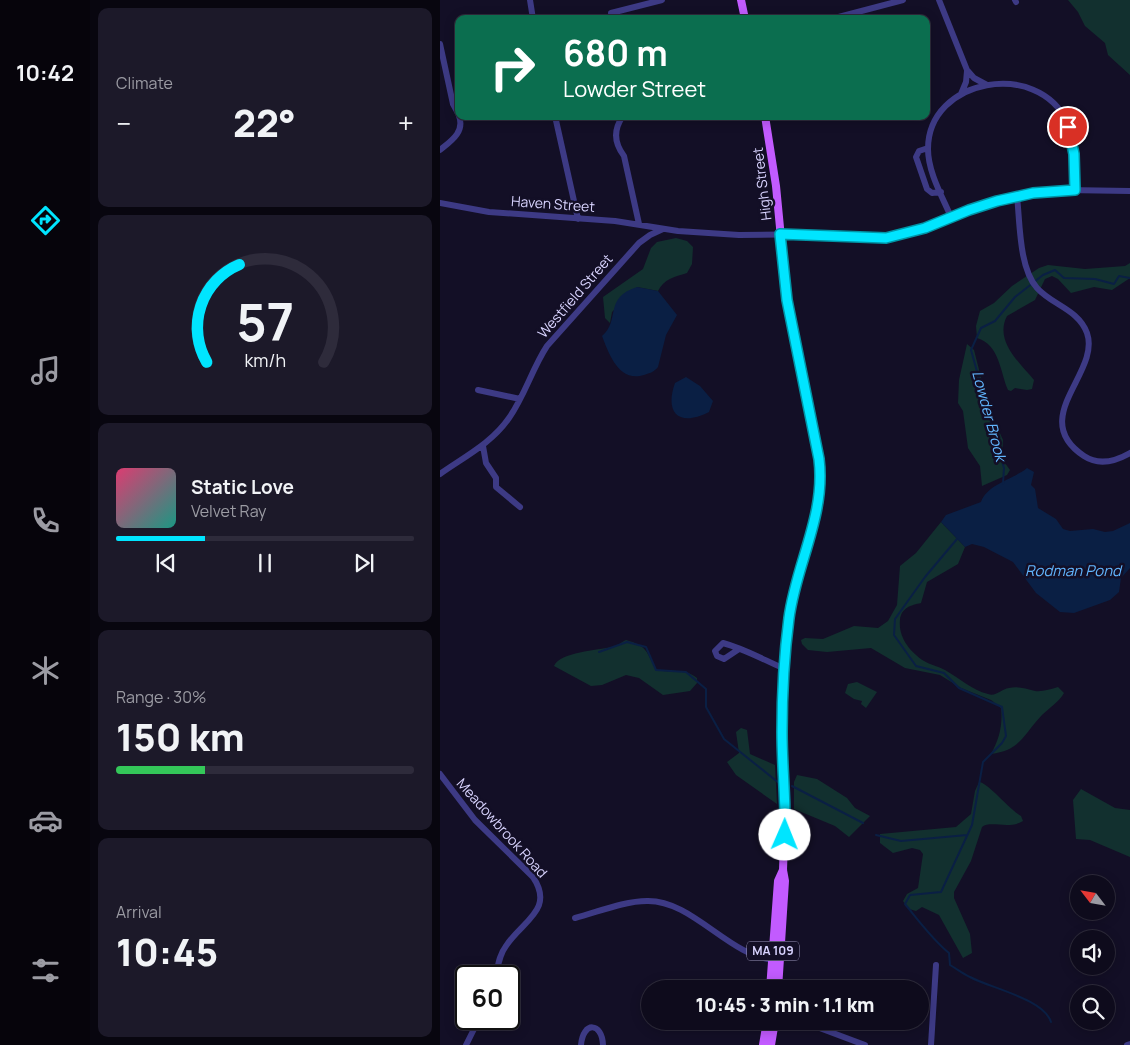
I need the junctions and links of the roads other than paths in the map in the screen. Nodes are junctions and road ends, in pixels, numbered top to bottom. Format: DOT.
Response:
graph roads {
  1 [pos="530,0"];
  2 [pos="662,0"];
  3 [pos="741,0"];
  4 [pos="903,0"];
  5 [pos="939,0"];
  6 [pos="611,13"];
  7 [pos="532,15"];
  8 [pos="743,15"];
  9 [pos="846,15"];
  10 [pos="440,44"];
  11 [pos="967,70"];
  12 [pos="986,85"];
  13 [pos="961,94"];
  14 [pos="455,108"];
  15 [pos="459,120"];
  16 [pos="556,120"];
  17 [pos="620,120"];
  18 [pos="766,120"];
  19 [pos="928,148"];
  20 [pos="440,150"];
  21 [pos="1075,190"];
  22 [pos="1130,191"];
  23 [pos="941,192"];
  24 [pos="1016,196"];
  25 [pos="440,203"];
  26 [pos="951,217"];
  27 [pos="578,218"];
  28 [pos="639,224"];
  29 [pos="664,228"];
  30 [pos="780,234"];
  31 [pos="478,390"];
  32 [pos="520,400"];
  33 [pos="483,446"];
  34 [pos="1130,453"];
  35 [pos="440,474"];
  36 [pos="520,506"];
  37 [pos="739,649"];
  38 [pos="785,669"];
  39 [pos="440,774"];
  40 [pos="575,918"];
  41 [pos="775,960"];
  42 [pos="498,965"];
  43 [pos="936,965"];
  44 [pos="772,980"];
  45 [pos="777,980"];
  46 [pos="474,1030"];
  47 [pos="766,1030"];
  48 [pos="774,1030"];
  49 [pos="825,1030"];
  50 [pos="466,1045"];
  51 [pos="581,1045"];
  52 [pos="603,1045"];
  53 [pos="763,1045"];
  54 [pos="771,1045"];
  55 [pos="865,1045"];
  56 [pos="930,1045"];
  1 -- 7 [label="street"];
  2 -- 6 [label="street"];
  3 -- 8 [label="main road"];
  4 -- 9 [label="street"];
  5 -- 11 [label="street"];
  10 -- 14 [label="street"];
  11 -- 12 [label="street"];
  11 -- 13 [label="street"];
  12 -- 13 [label="street"];
  12 -- 21 [label="street"];
  13 -- 19 [label="street"];
  15 -- 20 [label="street"];
  16 -- 27 [label="street"];
  17 -- 28 [label="street"];
  18 -- 30 [label="main road, High Street / MA 109"];
  19 -- 23 [label="street"];
  19 -- 23 [label="street"];
  21 -- 22 [label="street"];
  21 -- 24 [label="street"];
  23 -- 26 [label="street"];
  24 -- 26 [label="street"];
  24 -- 34 [label="street"];
  25 -- 27 [label="street, Haven Street"];
  26 -- 30 [label="street"];
  27 -- 28 [label="street, Haven Street"];
  28 -- 29 [label="street, Haven Street"];
  29 -- 30 [label="street"];
  29 -- 32 [label="street, Westfield Street"];
  30 -- 38 [label="main road, High Street / MA 109"];
  31 -- 32 [label="street"];
  32 -- 33 [label="street, Westfield Street"];
  33 -- 35 [label="street, Westfield Street"];
  33 -- 36 [label="street"];
  37 -- 38 [label="street"];
  38 -- 41 [label="main road, High Street / MA 109"];
  39 -- 42 [label="street, Meadowbrook Road"];
  40 -- 41 [label="street"];
  41 -- 44 [label="main road, High Street / MA 109"];
  41 -- 45 [label="main road, High Street / MA 109"];
  43 -- 56 [label="street"];
  46 -- 50 [label="street"];
  47 -- 53 [label="main road"];
  48 -- 54 [label="main road"];
  49 -- 55 [label="street"];
  51 -- 52 [label="street"];
}
